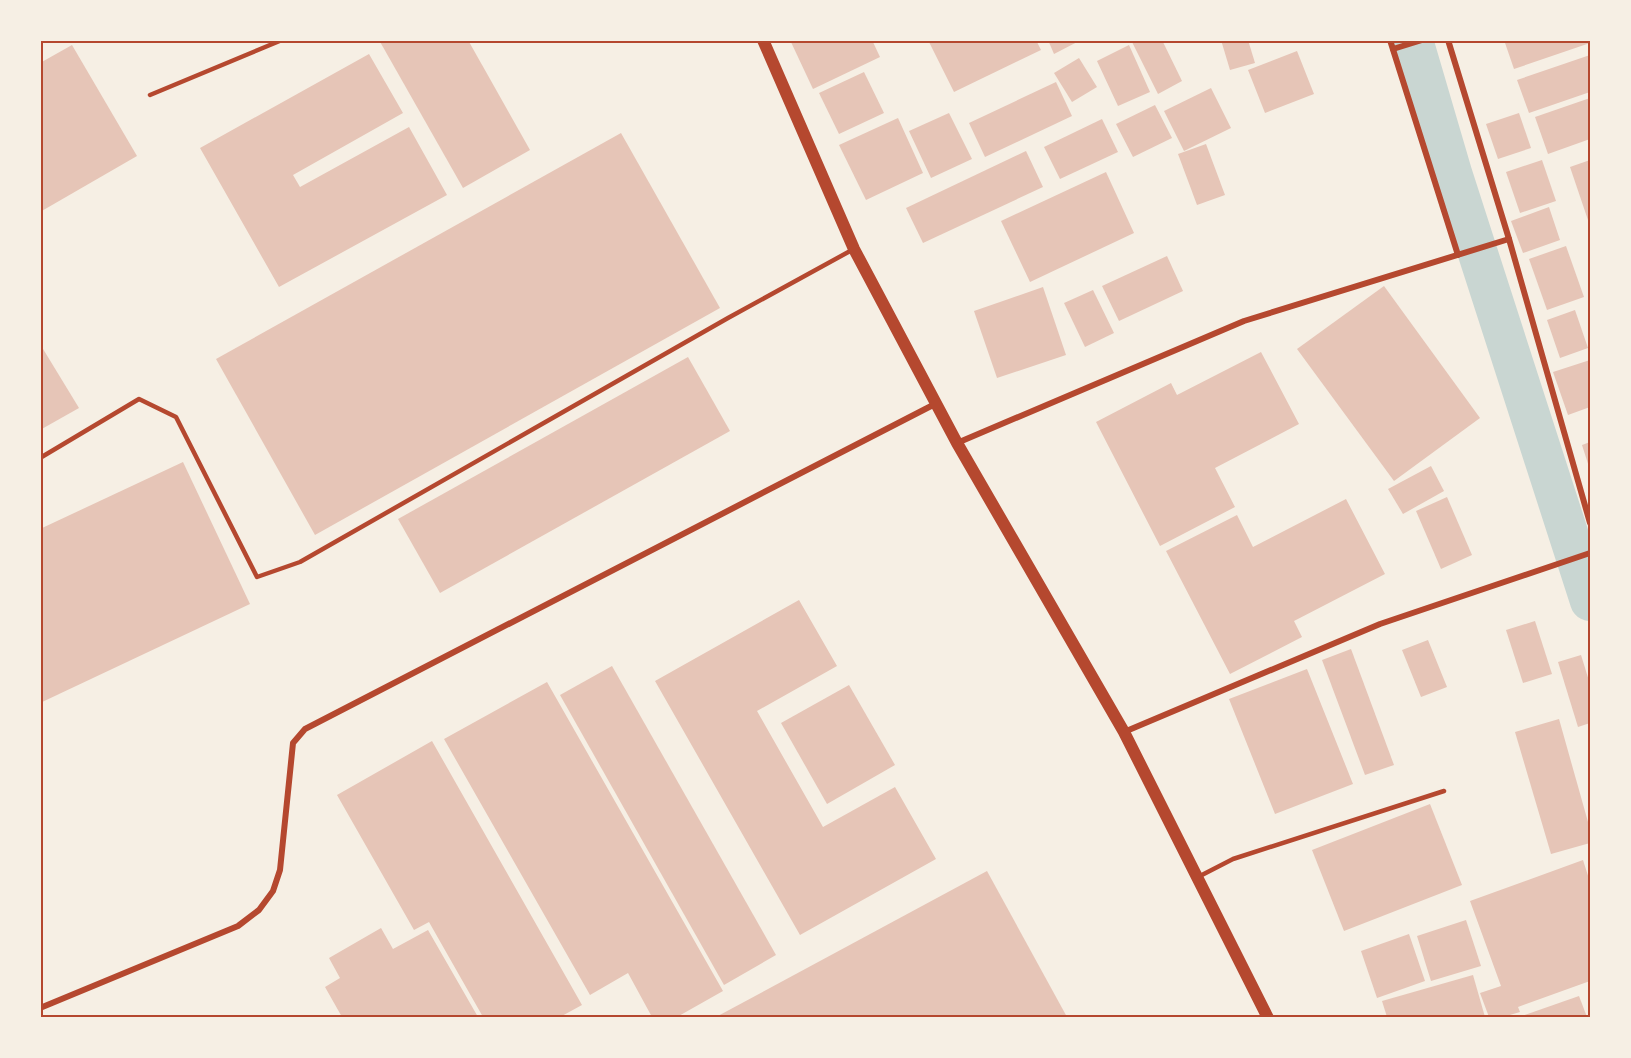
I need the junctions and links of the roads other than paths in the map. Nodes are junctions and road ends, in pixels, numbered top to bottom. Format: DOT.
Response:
graph roads {
  1 [pos="282,40"];
  2 [pos="763,40"];
  3 [pos="1390,40"];
  4 [pos="1422,40"];
  5 [pos="1448,40"];
  6 [pos="1396,48"];
  7 [pos="150,95"];
  8 [pos="1509,239"];
  9 [pos="854,249"];
  10 [pos="1461,254"];
  11 [pos="935,404"];
  12 [pos="957,443"];
  13 [pos="40,458"];
  14 [pos="1590,524"];
  15 [pos="1590,553"];
  16 [pos="1124,732"];
  17 [pos="1444,791"];
  18 [pos="1198,877"];
  19 [pos="40,1008"];
  20 [pos="1268,1017"];
  1 -- 7 [label="lane"];
  2 -- 9 [label="main road"];
  3 -- 6 [label="street"];
  4 -- 6 [label="street"];
  5 -- 8 [label="street"];
  6 -- 10 [label="street"];
  8 -- 10 [label="street"];
  8 -- 14 [label="street"];
  9 -- 11 [label="main road"];
  9 -- 13 [label="lane"];
  10 -- 12 [label="street"];
  11 -- 12 [label="main road"];
  11 -- 19 [label="street"];
  12 -- 16 [label="main road"];
  15 -- 16 [label="street"];
  16 -- 18 [label="main road"];
  17 -- 18 [label="lane"];
  18 -- 20 [label="main road"];
}
